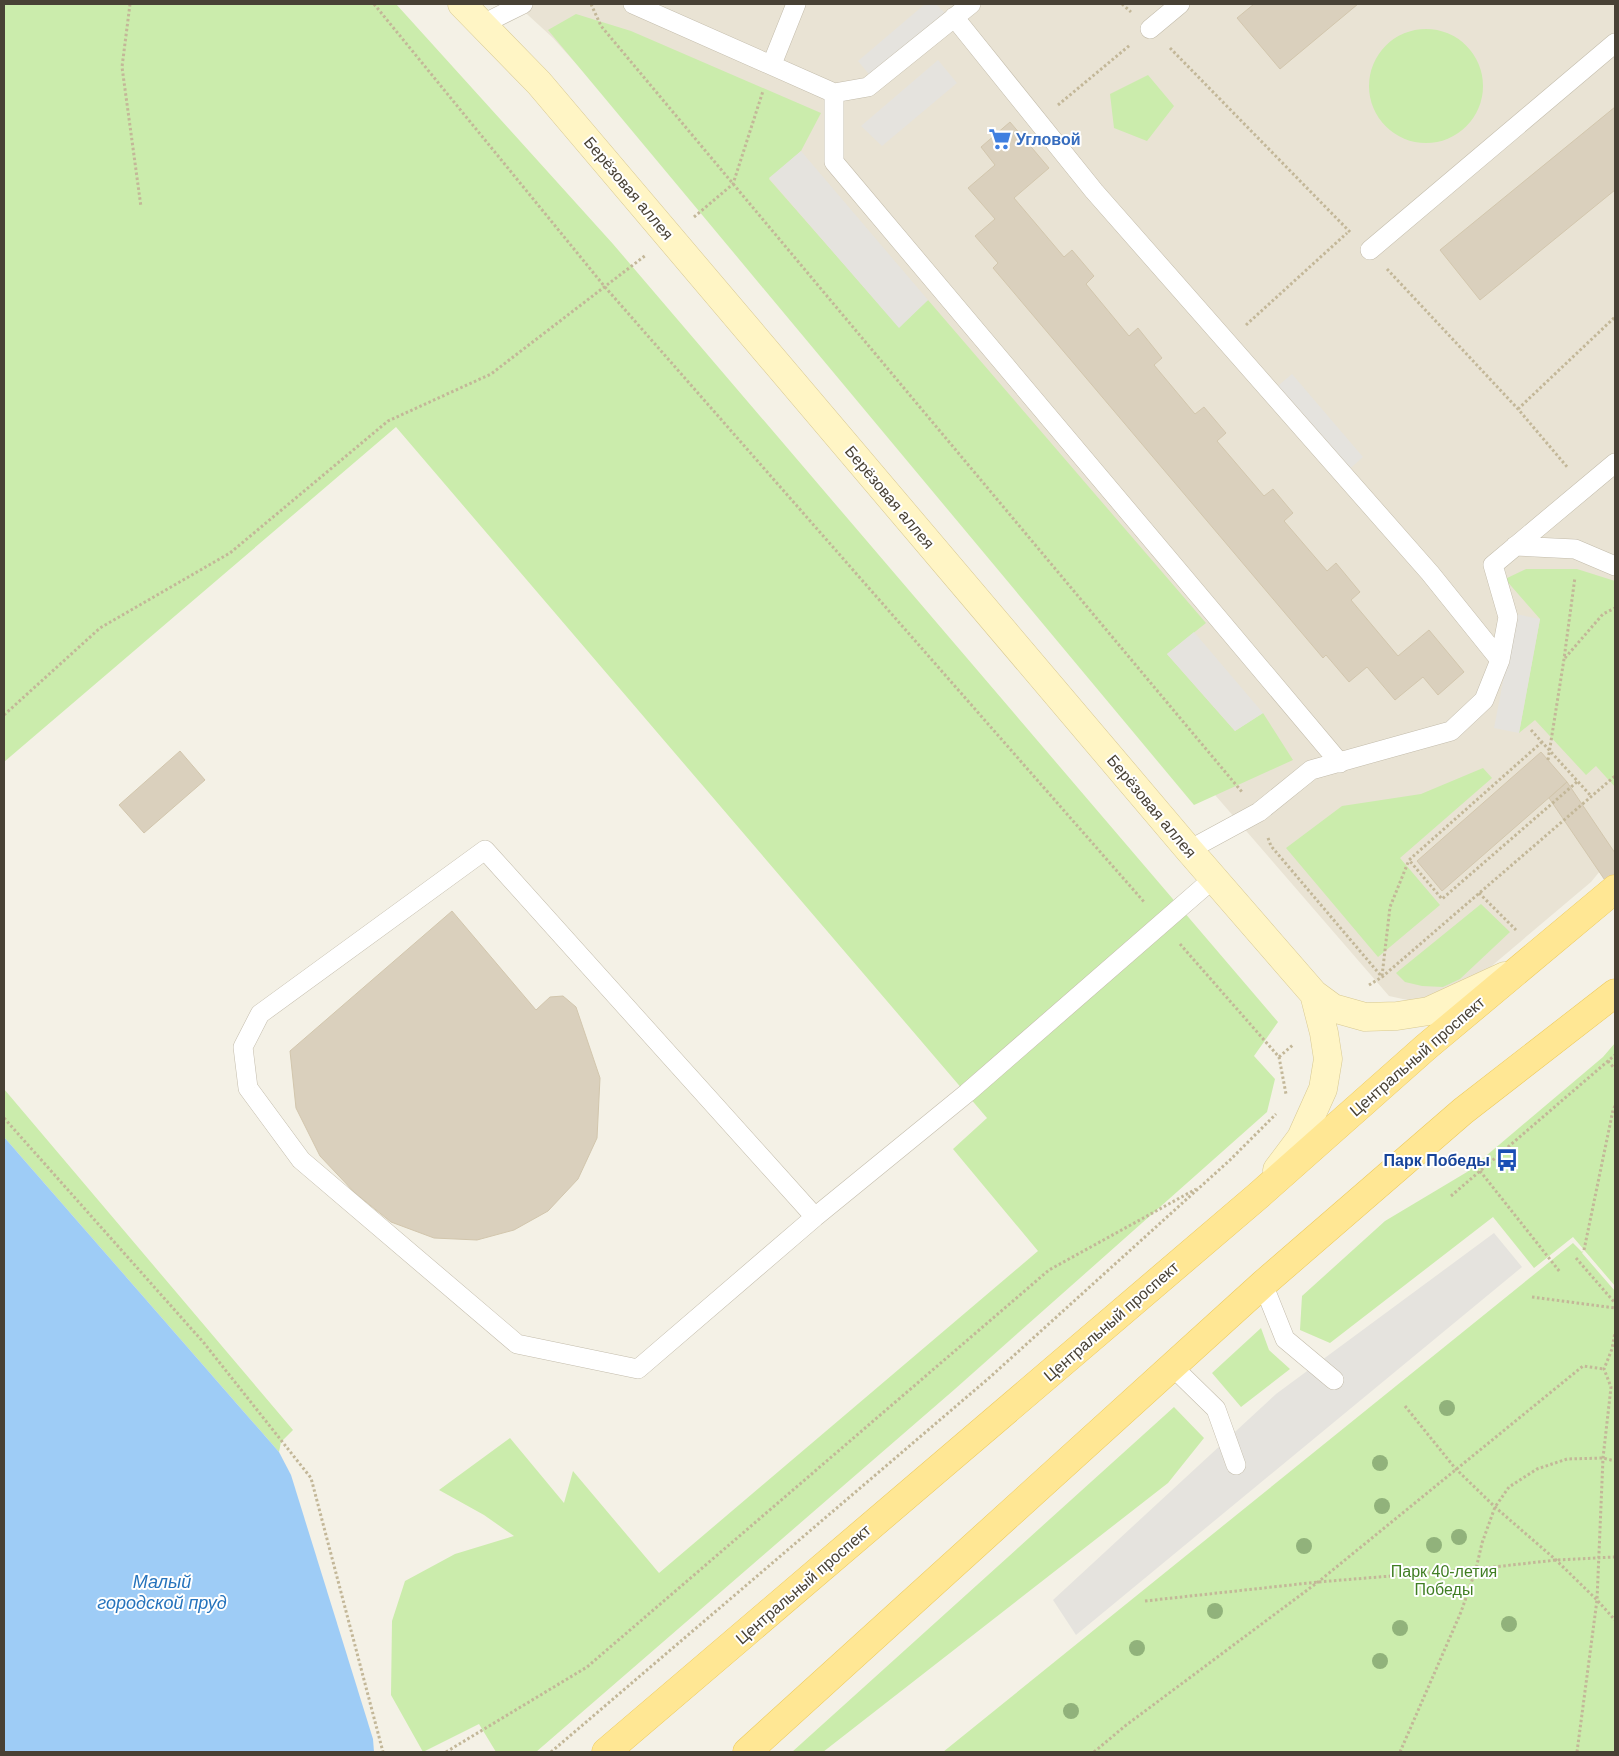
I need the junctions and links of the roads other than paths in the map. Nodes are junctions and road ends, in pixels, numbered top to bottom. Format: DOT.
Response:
graph roads {
  1 [pos="462,4"];
  2 [pos="523,4"];
  3 [pos="634,4"];
  4 [pos="796,4"];
  5 [pos="971,4"];
  6 [pos="1180,4"];
  7 [pos="954,18"];
  8 [pos="483,24"];
  9 [pos="1150,29"];
  10 [pos="1615,43"];
  11 [pos="772,64"];
  12 [pos="834,92"];
  13 [pos="1370,250"];
  14 [pos="1615,463"];
  15 [pos="1516,546"];
  16 [pos="1615,566"];
  17 [pos="1500,660"];
  18 [pos="1340,763"];
  19 [pos="1189,850"];
  20 [pos="1214,878"];
  21 [pos="1615,889"];
  22 [pos="1515,972"];
  23 [pos="1615,993"];
  24 [pos="1314,994"];
  25 [pos="1259,1195"];
  26 [pos="814,1217"];
  27 [pos="1263,1284"];
  28 [pos="1173,1367"];
  29 [pos="1334,1380"];
  30 [pos="1236,1465"];
  31 [pos="606,1752"];
  32 [pos="747,1752"];
  1 -- 8 [label="street, Берёзовая аллея"];
  2 -- 8 [label="lane"];
  3 -- 11 [label="lane"];
  4 -- 11 [label="lane"];
  5 -- 7 [label="lane"];
  6 -- 9 [label="lane"];
  7 -- 12 [label="lane"];
  7 -- 17 [label="lane"];
  8 -- 19 [label="street, Берёзовая аллея"];
  10 -- 13 [label="lane"];
  11 -- 12 [label="lane"];
  12 -- 18 [label="lane"];
  14 -- 15 [label="lane"];
  15 -- 16 [label="lane"];
  15 -- 17 [label="lane"];
  17 -- 18 [label="lane"];
  18 -- 19 [label="lane"];
  19 -- 20 [label="street, Берёзовая аллея"];
  20 -- 24 [label="street, Берёзовая аллея"];
  20 -- 26 [label="lane"];
  21 -- 22 [label="main road, Центральный проспект"];
  22 -- 24 [label="street"];
  22 -- 25 [label="main road, Центральный проспект"];
  23 -- 27 [label="main road"];
  24 -- 25 [label="street"];
  25 -- 31 [label="main road, Центральный проспект"];
  26 -- 26 [label="lane"];
  27 -- 28 [label="main road"];
  27 -- 29 [label="lane"];
  28 -- 30 [label="lane"];
  28 -- 32 [label="main road"];
}
